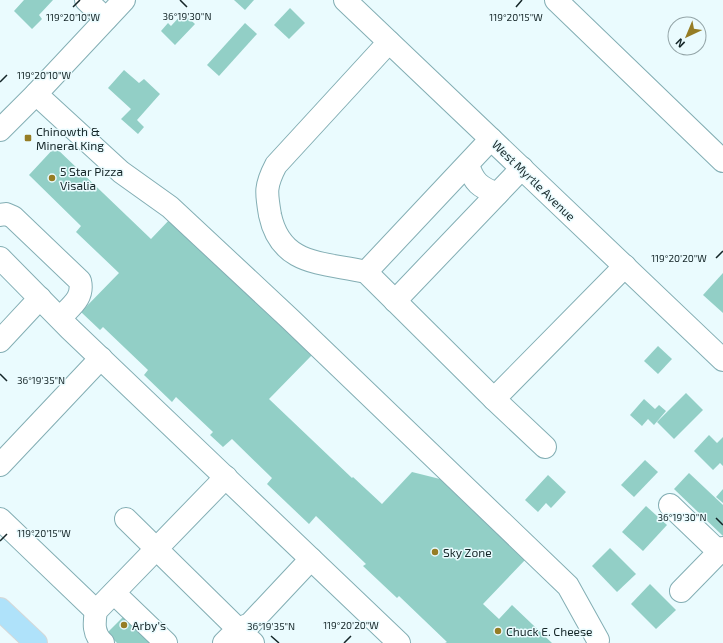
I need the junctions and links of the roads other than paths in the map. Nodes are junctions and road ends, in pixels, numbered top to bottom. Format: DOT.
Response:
graph roads {
  1 [pos="86,0"];
  2 [pos="124,0"];
  3 [pos="345,0"];
  4 [pos="556,0"];
  5 [pos="106,19"];
  6 [pos="389,42"];
  7 [pos="36,94"];
  8 [pos="0,130"];
  9 [pos="491,139"];
  10 [pos="723,161"];
  11 [pos="468,164"];
  12 [pos="522,168"];
  13 [pos="497,194"];
  14 [pos="0,215"];
  15 [pos="0,258"];
  16 [pos="625,266"];
  17 [pos="366,272"];
  18 [pos="40,298"];
  19 [pos="395,301"];
  20 [pos="60,318"];
  21 [pos="0,341"];
  22 [pos="100,358"];
  23 [pos="723,360"];
  24 [pos="494,399"];
  25 [pos="545,447"];
  26 [pos="0,465"];
  27 [pos="226,477"];
  28 [pos="670,505"];
  29 [pos="0,519"];
  30 [pos="126,519"];
  31 [pos="156,549"];
  32 [pos="721,550"];
  33 [pos="311,560"];
  34 [pos="682,591"];
  35 [pos="114,593"];
  36 [pos="0,609"];
  37 [pos="96,611"];
  38 [pos="238,638"];
  39 [pos="598,642"];
  40 [pos="36,643"];
  41 [pos="103,643"];
  42 [pos="166,643"];
  43 [pos="399,643"];
  1 -- 5 [label="street"];
  2 -- 5 [label="street"];
  3 -- 6 [label="street, West Myrtle Avenue"];
  4 -- 10 [label="street"];
  5 -- 7 [label="street"];
  6 -- 9 [label="street, West Myrtle Avenue"];
  6 -- 17 [label="street"];
  7 -- 8 [label="street"];
  7 -- 39 [label="street"];
  9 -- 11 [label="street"];
  9 -- 12 [label="street, West Myrtle Avenue"];
  11 -- 13 [label="street"];
  11 -- 17 [label="street"];
  12 -- 13 [label="street"];
  12 -- 16 [label="street, West Myrtle Avenue"];
  13 -- 19 [label="street"];
  14 -- 20 [label="street"];
  15 -- 18 [label="street"];
  16 -- 23 [label="street, West Myrtle Avenue"];
  16 -- 24 [label="street"];
  17 -- 19 [label="street"];
  18 -- 20 [label="street"];
  18 -- 21 [label="street"];
  19 -- 24 [label="street"];
  20 -- 22 [label="street"];
  22 -- 26 [label="street"];
  22 -- 27 [label="street"];
  24 -- 25 [label="street"];
  27 -- 31 [label="street"];
  27 -- 33 [label="street"];
  28 -- 32 [label="street"];
  29 -- 37 [label="street"];
  30 -- 31 [label="street"];
  31 -- 35 [label="street"];
  31 -- 38 [label="street"];
  32 -- 34 [label="street"];
  33 -- 38 [label="street"];
  33 -- 43 [label="street"];
  35 -- 37 [label="street"];
  35 -- 42 [label="street"];
  36 -- 40 [label="main road"];
  37 -- 41 [label="street"];
}
